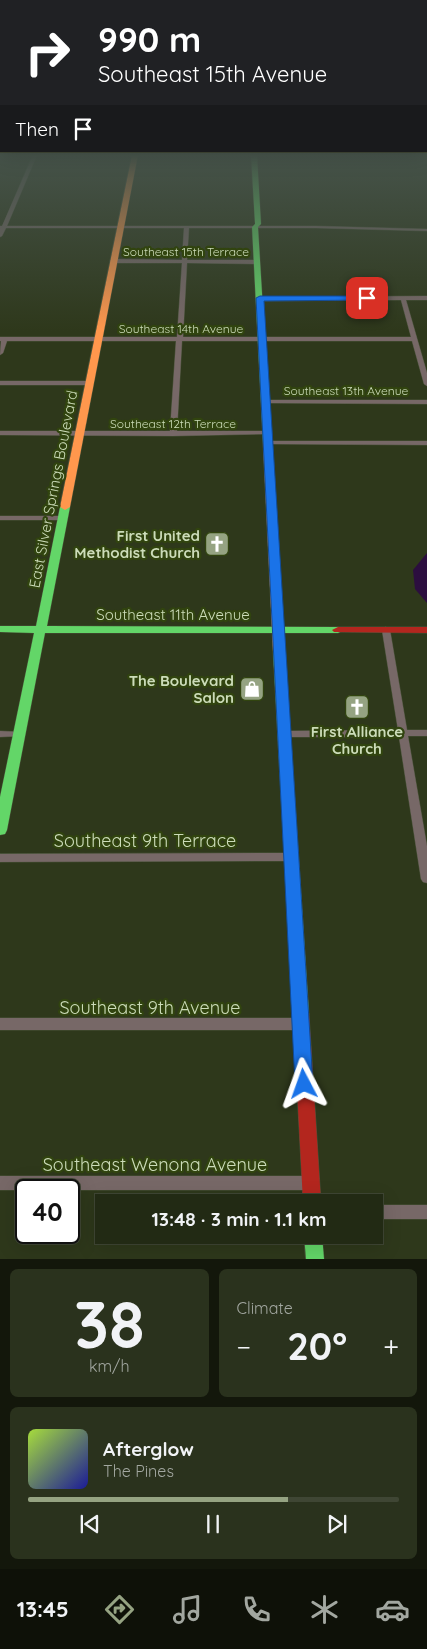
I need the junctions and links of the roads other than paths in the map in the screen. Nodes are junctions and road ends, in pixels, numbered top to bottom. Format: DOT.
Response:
graph roads {
  1 [pos="8,214"];
  2 [pos="123,214"];
  3 [pos="257,214"];
  4 [pos="2,227"];
  5 [pos="120,228"];
  6 [pos="187,228"];
  7 [pos="255,228"];
  8 [pos="427,230"];
  9 [pos="0,236"];
  10 [pos="114,261"];
  11 [pos="186,262"];
  12 [pos="258,262"];
  13 [pos="260,298"];
  14 [pos="403,298"];
  15 [pos="427,298"];
  16 [pos="3,339"];
  17 [pos="98,339"];
  18 [pos="181,339"];
  19 [pos="261,339"];
  20 [pos="414,339"];
  21 [pos="0,353"];
  22 [pos="0,383"];
  23 [pos="90,383"];
  24 [pos="427,384"];
  25 [pos="265,402"];
  26 [pos="427,402"];
  27 [pos="0,433"];
  28 [pos="79,434"];
  29 [pos="173,434"];
  30 [pos="267,438"];
  31 [pos="427,443"];
  32 [pos="0,518"];
  33 [pos="62,518"];
  34 [pos="0,629"];
  35 [pos="40,629"];
  36 [pos="277,629"];
  37 [pos="386,630"];
  38 [pos="427,630"];
  39 [pos="404,733"];
  40 [pos="427,733"];
  41 [pos="0,734"];
  42 [pos="19,734"];
  43 [pos="284,734"];
  44 [pos="0,830"];
  45 [pos="290,857"];
  46 [pos="0,858"];
  47 [pos="427,880"];
  48 [pos="0,1024"];
  49 [pos="300,1024"];
  50 [pos="0,1182"];
  51 [pos="310,1182"];
  52 [pos="311,1194"];
  53 [pos="383,1212"];
  54 [pos="427,1212"];
  55 [pos="314,1244"];
  56 [pos="315,1259"];
  1 -- 4 [label="street"];
  2 -- 5 [label="street, East Silver Springs Boulevard"];
  3 -- 7 [label="street"];
  4 -- 5 [label="street"];
  4 -- 9 [label="street"];
  5 -- 6 [label="street"];
  5 -- 10 [label="street, East Silver Springs Boulevard"];
  6 -- 7 [label="street"];
  6 -- 11 [label="street"];
  7 -- 8 [label="street"];
  7 -- 12 [label="street"];
  10 -- 11 [label="street, Southeast 15th Terrace"];
  10 -- 17 [label="street, East Silver Springs Boulevard"];
  11 -- 12 [label="street, Southeast 15th Terrace"];
  11 -- 18 [label="street"];
  12 -- 13 [label="street"];
  13 -- 14 [label="street"];
  13 -- 19 [label="street"];
  14 -- 15 [label="street"];
  14 -- 20 [label="street"];
  16 -- 17 [label="street, Southeast 14th Avenue"];
  16 -- 21 [label="street"];
  17 -- 18 [label="street, Southeast 14th Avenue"];
  17 -- 23 [label="street, East Silver Springs Boulevard"];
  18 -- 19 [label="street, Southeast 14th Avenue"];
  18 -- 29 [label="street"];
  19 -- 20 [label="street, Southeast 14th Avenue"];
  19 -- 25 [label="street"];
  20 -- 24 [label="street"];
  22 -- 23 [label="street"];
  23 -- 28 [label="street, East Silver Springs Boulevard"];
  25 -- 26 [label="street, Southeast 13th Avenue"];
  25 -- 30 [label="street"];
  27 -- 28 [label="street, Southeast 12th Terrace"];
  28 -- 29 [label="street, Southeast 12th Terrace"];
  28 -- 33 [label="street, East Silver Springs Boulevard"];
  29 -- 30 [label="street, Southeast 12th Terrace"];
  30 -- 31 [label="street, Southeast 12th Terrace"];
  30 -- 36 [label="street"];
  32 -- 33 [label="street"];
  33 -- 35 [label="street, East Silver Springs Boulevard"];
  34 -- 35 [label="street, Southeast 11th Avenue"];
  35 -- 36 [label="street, Southeast 11th Avenue"];
  35 -- 42 [label="street, East Silver Springs Boulevard"];
  36 -- 37 [label="street, Southeast 11th Avenue"];
  36 -- 43 [label="street"];
  37 -- 38 [label="street, Southeast 11th Avenue"];
  37 -- 39 [label="street"];
  39 -- 40 [label="street"];
  39 -- 43 [label="street"];
  39 -- 47 [label="street"];
  41 -- 42 [label="street"];
  42 -- 44 [label="street, East Silver Springs Boulevard"];
  43 -- 45 [label="street"];
  45 -- 46 [label="street, Southeast 9th Terrace"];
  45 -- 49 [label="street"];
  48 -- 49 [label="street, Southeast 9th Avenue"];
  49 -- 51 [label="street"];
  50 -- 51 [label="street, Southeast Wenona Avenue"];
  51 -- 52 [label="street"];
  53 -- 54 [label="street"];
  55 -- 56 [label="street"];
}
